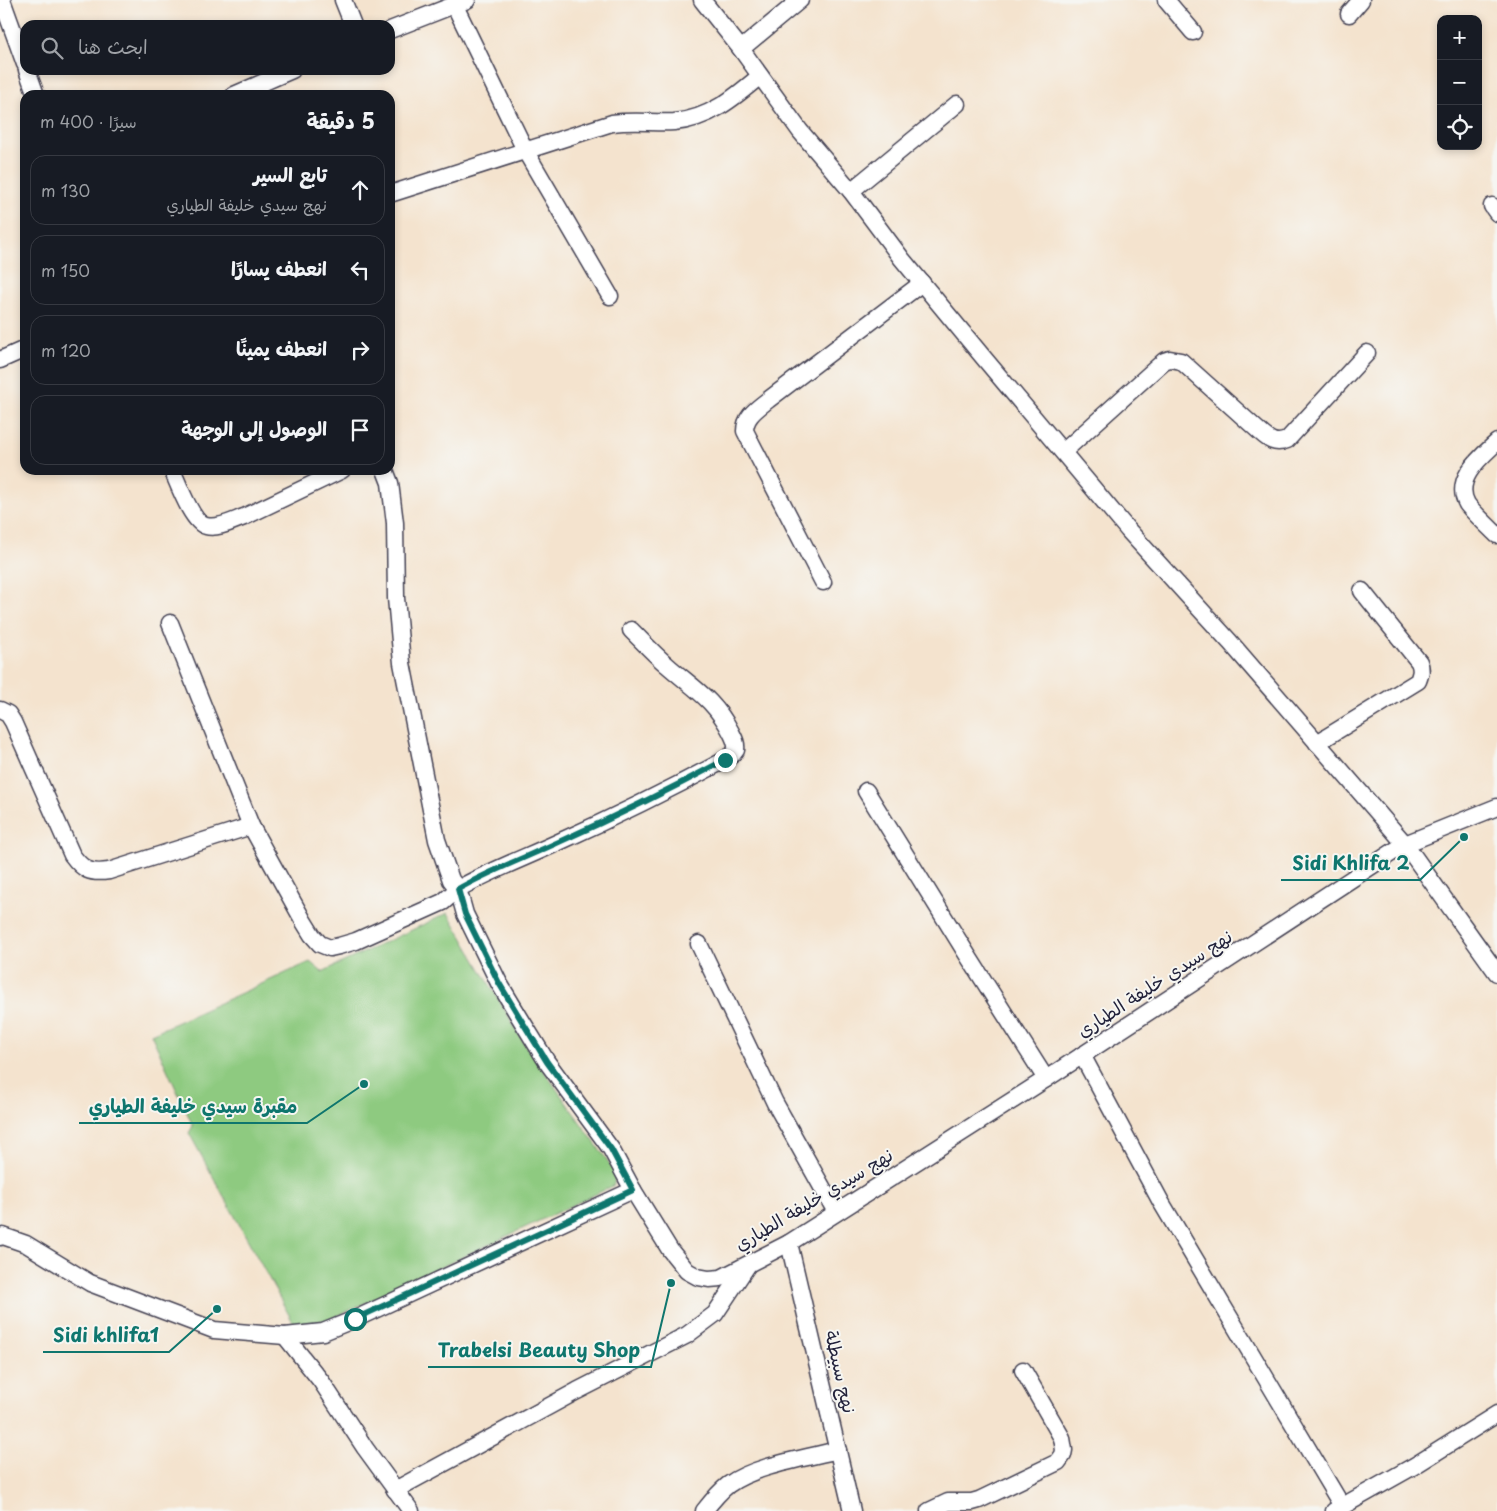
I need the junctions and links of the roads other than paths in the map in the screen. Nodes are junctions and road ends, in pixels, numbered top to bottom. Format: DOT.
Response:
graph roads {
  1 [pos="343,0"];
  2 [pos="702,0"];
  3 [pos="800,0"];
  4 [pos="1166,0"];
  5 [pos="1361,0"];
  6 [pos="1,1"];
  7 [pos="461,3"];
  8 [pos="1349,14"];
  9 [pos="351,20"];
  10 [pos="395,28"];
  11 [pos="1193,32"];
  12 [pos="741,49"];
  13 [pos="20,51"];
  14 [pos="29,75"];
  15 [pos="280,75"];
  16 [pos="760,76"];
  17 [pos="34,90"];
  18 [pos="246,90"];
  19 [pos="957,104"];
  20 [pos="526,152"];
  21 [pos="851,191"];
  22 [pos="395,192"];
  23 [pos="922,283"];
  24 [pos="610,296"];
  25 [pos="20,351"];
  26 [pos="1367,352"];
  27 [pos="0,360"];
  28 [pos="1497,442"];
  29 [pos="1063,452"];
  30 [pos="174,475"];
  31 [pos="332,475"];
  32 [pos="387,475"];
  33 [pos="1497,535"];
  34 [pos="823,582"];
  35 [pos="1362,590"];
  36 [pos="170,623"];
  37 [pos="631,630"];
  38 [pos="0,695"];
  39 [pos="4,712"];
  40 [pos="1317,743"];
  41 [pos="866,791"];
  42 [pos="1497,807"];
  43 [pos="251,826"];
  44 [pos="1405,844"];
  45 [pos="458,889"];
  46 [pos="699,944"];
  47 [pos="1497,973"];
  48 [pos="1082,1056"];
  49 [pos="1046,1079"];
  50 [pos="633,1190"];
  51 [pos="836,1212"];
  52 [pos="0,1237"];
  53 [pos="789,1243"];
  54 [pos="747,1265"];
  55 [pos="285,1336"];
  56 [pos="1024,1370"];
  57 [pos="1497,1414"];
  58 [pos="838,1450"];
  59 [pos="395,1490"];
  60 [pos="982,1506"];
  61 [pos="1338,1509"];
  62 [pos="411,1511"];
  63 [pos="704,1511"];
  64 [pos="852,1511"];
  65 [pos="929,1511"];
  1 -- 9 [label="street"];
  2 -- 12 [label="street"];
  3 -- 12 [label="street"];
  4 -- 11 [label="street"];
  5 -- 8 [label="street"];
  6 -- 13 [label="street"];
  7 -- 10 [label="street"];
  7 -- 20 [label="street"];
  12 -- 16 [label="street"];
  14 -- 17 [label="street"];
  15 -- 18 [label="street"];
  16 -- 20 [label="street"];
  16 -- 21 [label="street"];
  19 -- 21 [label="street"];
  20 -- 22 [label="street"];
  20 -- 24 [label="street"];
  21 -- 23 [label="street"];
  23 -- 29 [label="street"];
  23 -- 34 [label="street"];
  25 -- 27 [label="street"];
  26 -- 29 [label="street"];
  28 -- 33 [label="street"];
  29 -- 40 [label="street"];
  30 -- 31 [label="street"];
  32 -- 45 [label="street, نهج سيدي خليفة الطياري"];
  35 -- 40 [label="street"];
  36 -- 43 [label="street"];
  37 -- 45 [label="street"];
  38 -- 39 [label="street"];
  39 -- 43 [label="street"];
  40 -- 44 [label="street"];
  41 -- 49 [label="street"];
  42 -- 44 [label="street, نهج سيدي خليفة الطياري"];
  43 -- 45 [label="street"];
  44 -- 47 [label="street"];
  44 -- 48 [label="street, نهج سيدي خليفة الطياري"];
  45 -- 50 [label="street, نهج سيدي خليفة الطياري"];
  46 -- 51 [label="street"];
  48 -- 49 [label="street, نهج سيدي خليفة الطياري"];
  48 -- 61 [label="street"];
  49 -- 51 [label="street, نهج سيدي خليفة الطياري"];
  50 -- 54 [label="street, نهج سيدي خليفة الطياري"];
  50 -- 55 [label="street"];
  51 -- 53 [label="street, نهج سيدي خليفة الطياري"];
  52 -- 55 [label="street"];
  53 -- 54 [label="street, نهج سيدي خليفة الطياري"];
  53 -- 58 [label="street, نهج سبيطلة"];
  54 -- 59 [label="street"];
  55 -- 59 [label="street"];
  56 -- 60 [label="street"];
  57 -- 61 [label="street"];
  58 -- 63 [label="street"];
  58 -- 64 [label="street, نهج سبيطلة"];
  59 -- 62 [label="street"];
  60 -- 65 [label="street"];
}
